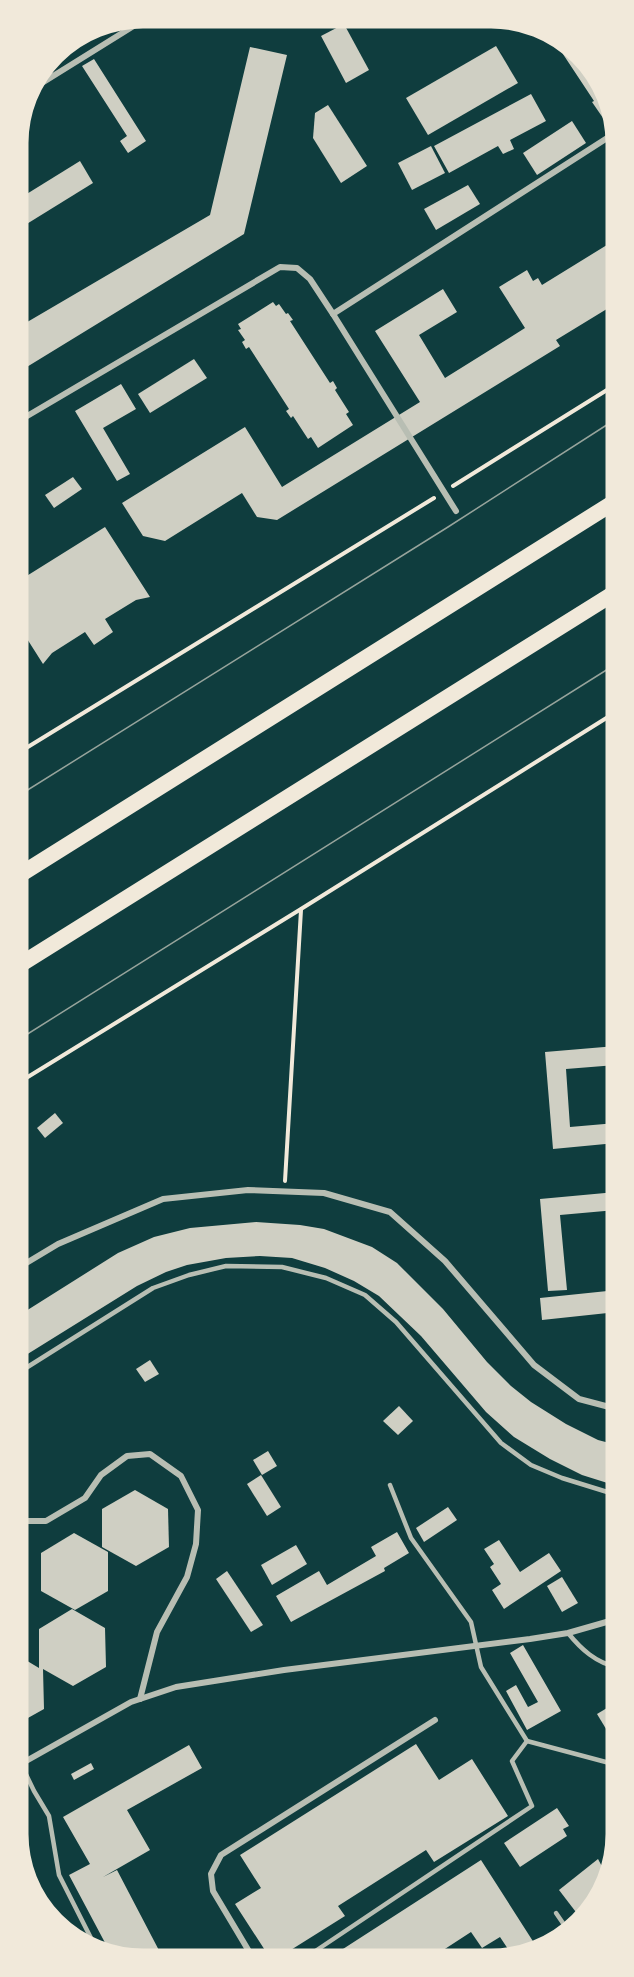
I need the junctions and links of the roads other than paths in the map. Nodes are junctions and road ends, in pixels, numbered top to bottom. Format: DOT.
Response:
graph roads {
  1 [pos="129,28"];
  2 [pos="46,80"];
  3 [pos="607,138"];
  4 [pos="333,314"];
  5 [pos="27,416"];
  6 [pos="607,507"];
  7 [pos="456,511"];
  8 [pos="607,598"];
  9 [pos="27,870"];
  10 [pos="27,960"];
  11 [pos="27,1263"];
  12 [pos="27,1366"];
  13 [pos="607,1406"];
  14 [pos="390,1485"];
  15 [pos="607,1492"];
  16 [pos="27,1522"];
  17 [pos="607,1622"];
  18 [pos="568,1633"];
  19 [pos="476,1645"];
  20 [pos="607,1665"];
  21 [pos="140,1699"];
  22 [pos="435,1720"];
  23 [pos="527,1741"];
  24 [pos="27,1760"];
  25 [pos="607,1762"];
  26 [pos="27,1778"];
  27 [pos="556,1913"];
  28 [pos="563,1924"];
  29 [pos="90,1937"];
  30 [pos="248,1950"];
  31 [pos="317,1950"];
  1 -- 2 [label="street"];
  3 -- 4 [label="street"];
  4 -- 5 [label="street"];
  4 -- 7 [label="street"];
  6 -- 9 [label="highway"];
  8 -- 10 [label="highway"];
  11 -- 13 [label="street"];
  12 -- 15 [label="lane"];
  14 -- 19 [label="lane"];
  16 -- 21 [label="street"];
  17 -- 18 [label="street"];
  18 -- 19 [label="street"];
  18 -- 20 [label="lane"];
  19 -- 21 [label="street"];
  19 -- 23 [label="lane"];
  21 -- 24 [label="street"];
  22 -- 30 [label="street"];
  23 -- 25 [label="lane"];
  23 -- 31 [label="lane"];
  26 -- 29 [label="lane"];
  27 -- 28 [label="lane"];
}
